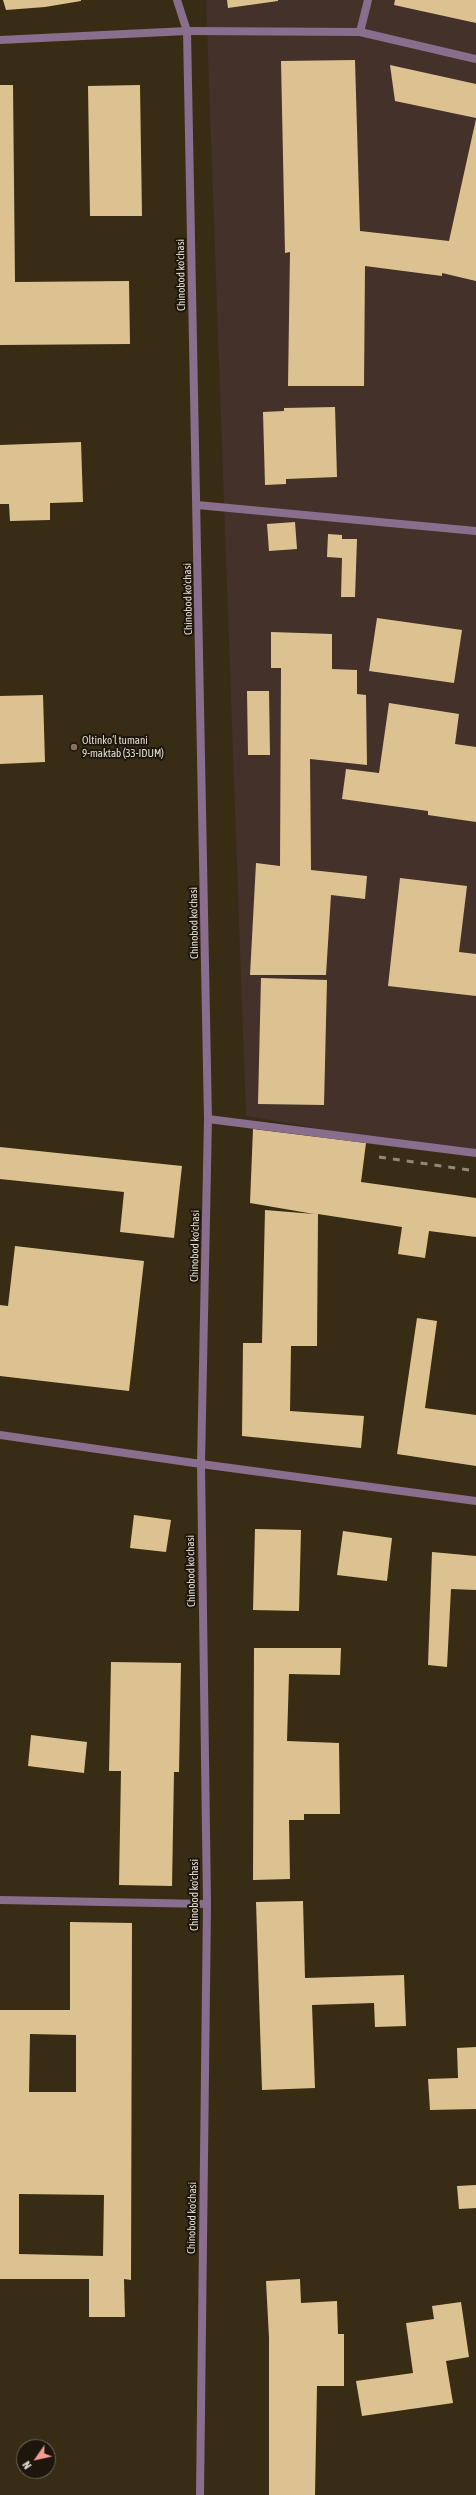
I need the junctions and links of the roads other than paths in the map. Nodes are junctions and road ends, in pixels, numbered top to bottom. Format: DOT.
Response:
graph roads {
  1 [pos="177,0"];
  2 [pos="368,0"];
  3 [pos="186,31"];
  4 [pos="360,32"];
  5 [pos="0,40"];
  6 [pos="476,59"];
  7 [pos="197,505"];
  8 [pos="476,531"];
  9 [pos="208,1119"];
  10 [pos="476,1153"];
  11 [pos="0,1435"];
  12 [pos="201,1464"];
  13 [pos="476,1501"];
  14 [pos="0,1900"];
  15 [pos="207,1904"];
  16 [pos="200,2495"];
  1 -- 3 [label="street, Chinobod ko'chasi"];
  2 -- 4 [label="street"];
  3 -- 4 [label="street"];
  3 -- 5 [label="street"];
  3 -- 7 [label="street, Chinobod ko'chasi"];
  4 -- 6 [label="street"];
  7 -- 8 [label="street"];
  7 -- 9 [label="street, Chinobod ko'chasi"];
  9 -- 10 [label="street"];
  9 -- 12 [label="street, Chinobod ko'chasi"];
  11 -- 12 [label="street"];
  12 -- 13 [label="street"];
  12 -- 15 [label="street, Chinobod ko'chasi"];
  14 -- 15 [label="street"];
  15 -- 16 [label="street, Chinobod ko'chasi"];
}
